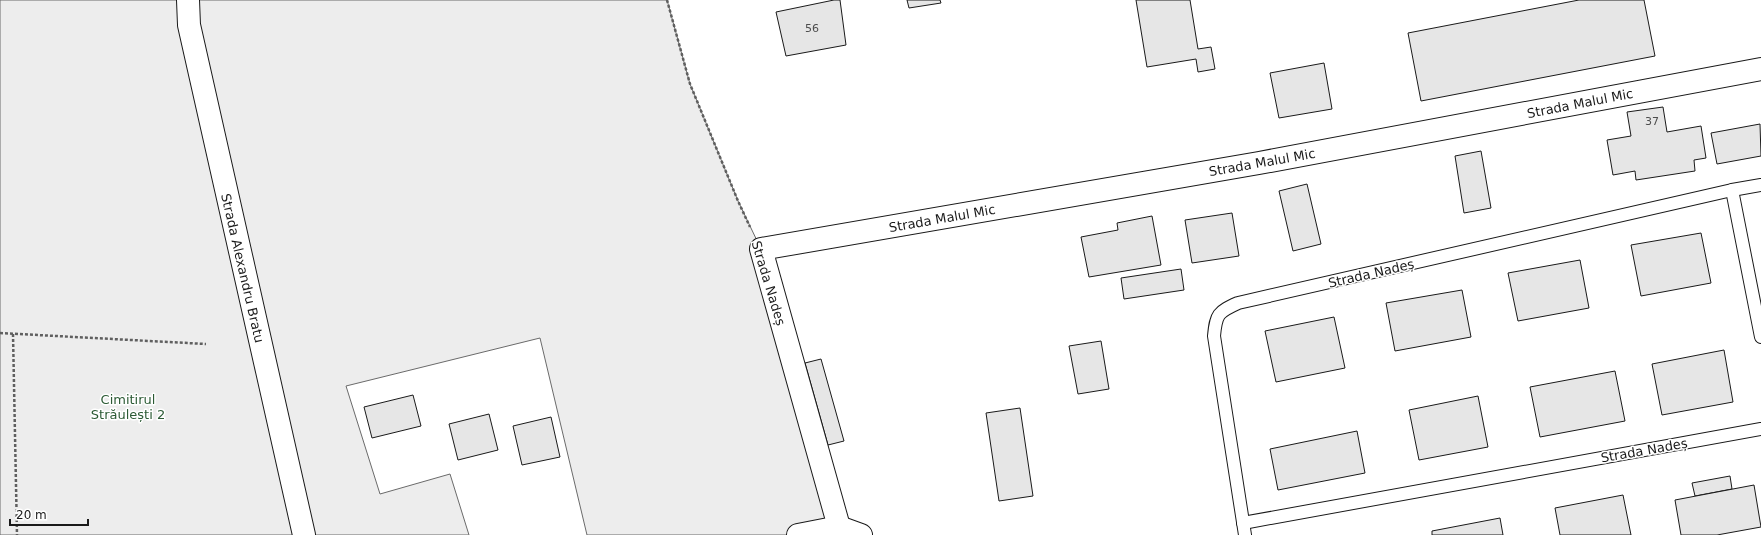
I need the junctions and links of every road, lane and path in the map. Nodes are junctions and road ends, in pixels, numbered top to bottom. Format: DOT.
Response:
graph roads {
  1 [pos="188,0"];
  2 [pos="667,0"];
  3 [pos="1761,69"];
  4 [pos="1761,185"];
  5 [pos="1732,190"];
  6 [pos="761,249"];
  7 [pos="0,333"];
  8 [pos="13,334"];
  9 [pos="1761,337"];
  10 [pos="206,344"];
  11 [pos="1761,429"];
  12 [pos="839,527"];
  13 [pos="1244,529"];
  14 [pos="16,535"];
  15 [pos="304,535"];
  16 [pos="798,535"];
  17 [pos="860,535"];
  1 -- 15 [label="street, Strada Alexandru Bratu"];
  2 -- 6 [label="path, Strada Nadeș"];
  3 -- 6 [label="street, Strada Malul Mic"];
  4 -- 5 [label="lane, Strada Nadeș"];
  5 -- 9 [label="lane"];
  5 -- 13 [label="lane, Strada Nadeș"];
  6 -- 12 [label="street, Strada Nadeș"];
  7 -- 8 [label="path"];
  8 -- 10 [label="path"];
  8 -- 14 [label="path"];
  11 -- 13 [label="lane, Strada Nadeș"];
  12 -- 16 [label="street"];
  12 -- 17 [label="street"];
}
